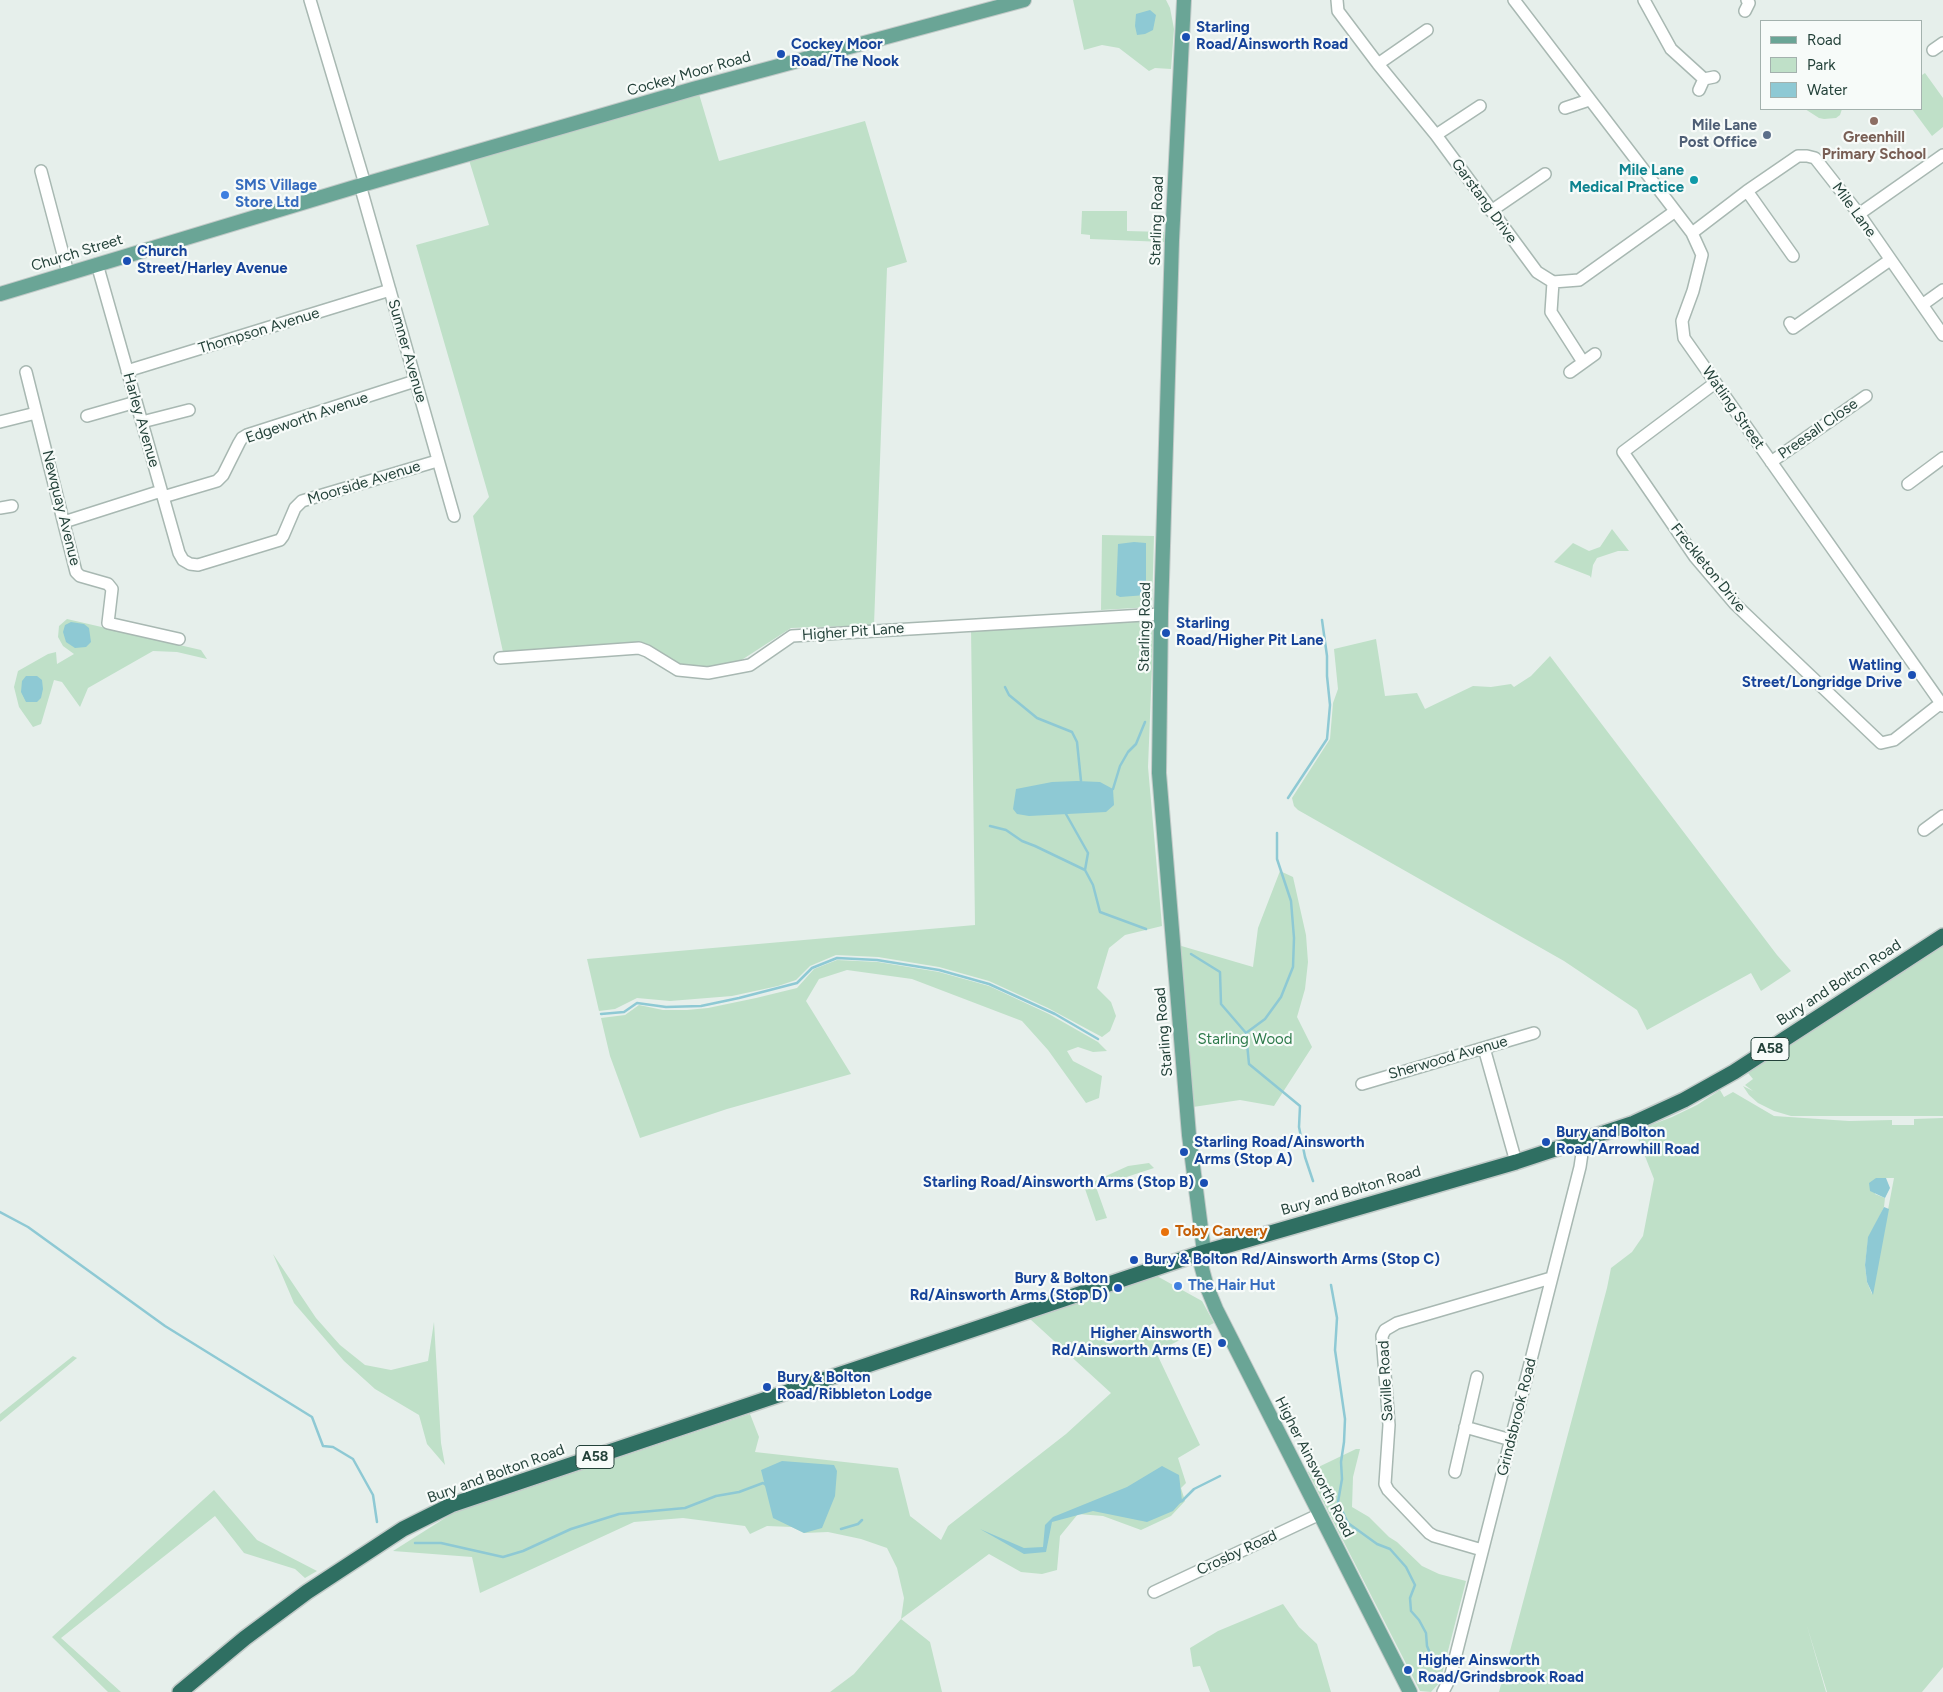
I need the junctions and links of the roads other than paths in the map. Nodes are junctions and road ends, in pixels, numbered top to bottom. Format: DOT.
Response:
graph roads {
  1 [pos="310,0"];
  2 [pos="1024,0"];
  3 [pos="1336,0"];
  4 [pos="1644,0"];
  5 [pos="1521,2"];
  6 [pos="1181,3"];
  7 [pos="1427,31"];
  8 [pos="1943,43"];
  9 [pos="1933,50"];
  10 [pos="1378,64"];
  11 [pos="1706,82"];
  12 [pos="1589,100"];
  13 [pos="1480,105"];
  14 [pos="1565,108"];
  15 [pos="1436,135"];
  16 [pos="1943,155"];
  17 [pos="40,170"];
  18 [pos="1544,174"];
  19 [pos="363,184"];
  20 [pos="1747,191"];
  21 [pos="1491,211"];
  22 [pos="1674,212"];
  23 [pos="1858,214"];
  24 [pos="1692,233"];
  25 [pos="1793,256"];
  26 [pos="1890,260"];
  27 [pos="97,264"];
  28 [pos="68,273"];
  29 [pos="1553,282"];
  30 [pos="390,290"];
  31 [pos="1943,290"];
  32 [pos="0,294"];
  33 [pos="1922,305"];
  34 [pos="1790,323"];
  35 [pos="1943,335"];
  36 [pos="1595,354"];
  37 [pos="1583,362"];
  38 [pos="127,370"];
  39 [pos="26,372"];
  40 [pos="1570,372"];
  41 [pos="415,381"];
  42 [pos="1715,384"];
  43 [pos="1866,396"];
  44 [pos="136,402"];
  45 [pos="189,410"];
  46 [pos="36,413"];
  47 [pos="87,416"];
  48 [pos="0,422"];
  49 [pos="142,422"];
  50 [pos="1943,458"];
  51 [pos="437,461"];
  52 [pos="1771,462"];
  53 [pos="1908,484"];
  54 [pos="162,494"];
  55 [pos="12,506"];
  56 [pos="0,508"];
  57 [pos="454,516"];
  58 [pos="64,522"];
  59 [pos="198,565"];
  60 [pos="1161,614"];
  61 [pos="179,639"];
  62 [pos="500,658"];
  63 [pos="1941,698"];
  64 [pos="1943,816"];
  65 [pos="1924,830"];
  66 [pos="1943,936"];
  67 [pos="1534,1033"];
  68 [pos="1484,1048"];
  69 [pos="1362,1084"];
  70 [pos="1584,1140"];
  71 [pos="1516,1162"];
  72 [pos="1201,1253"];
  73 [pos="1551,1278"];
  74 [pos="1477,1377"];
  75 [pos="1465,1427"];
  76 [pos="1511,1440"];
  77 [pos="1455,1472"];
  78 [pos="1320,1514"];
  79 [pos="1482,1550"];
  80 [pos="1154,1592"];
  81 [pos="180,1692"];
  82 [pos="1410,1692"];
  83 [pos="1443,1692"];
  1 -- 19 [label="street, Sumner Avenue"];
  2 -- 19 [label="main road, Cockey Moor Road"];
  3 -- 10 [label="street, Garstang Drive"];
  4 -- 11 [label="street"];
  5 -- 12 [label="street, Watling Street"];
  6 -- 60 [label="main road, Starling Road"];
  7 -- 10 [label="street"];
  8 -- 9 [label="street"];
  10 -- 15 [label="street, Garstang Drive"];
  12 -- 14 [label="street"];
  12 -- 22 [label="street, Watling Street"];
  13 -- 15 [label="street"];
  15 -- 21 [label="street, Garstang Drive"];
  16 -- 23 [label="street"];
  17 -- 28 [label="street"];
  18 -- 21 [label="street"];
  19 -- 27 [label="main road, Church Street"];
  19 -- 30 [label="street, Sumner Avenue"];
  20 -- 23 [label="street, Mile Lane"];
  20 -- 24 [label="street, Mile Lane"];
  20 -- 25 [label="street"];
  21 -- 29 [label="street, Garstang Drive"];
  22 -- 24 [label="street, Watling Street"];
  22 -- 29 [label="street"];
  23 -- 26 [label="street, Mile Lane"];
  24 -- 42 [label="street, Watling Street"];
  26 -- 33 [label="street, Mile Lane"];
  26 -- 34 [label="street"];
  27 -- 28 [label="main road, Church Street"];
  27 -- 38 [label="street, Harley Avenue"];
  28 -- 32 [label="main road, Church Street"];
  29 -- 37 [label="street"];
  30 -- 38 [label="street, Thompson Avenue"];
  30 -- 41 [label="street, Sumner Avenue"];
  31 -- 33 [label="street"];
  33 -- 35 [label="street, Mile Lane"];
  36 -- 37 [label="street"];
  37 -- 40 [label="street"];
  38 -- 44 [label="street, Harley Avenue"];
  39 -- 46 [label="street, Newquay Avenue"];
  41 -- 51 [label="street, Sumner Avenue"];
  41 -- 54 [label="street, Edgeworth Avenue"];
  42 -- 52 [label="street, Watling Street"];
  42 -- 63 [label="street, Freckleton Drive"];
  43 -- 52 [label="street, Preesall Close"];
  44 -- 47 [label="street"];
  44 -- 49 [label="street, Harley Avenue"];
  45 -- 49 [label="street"];
  46 -- 48 [label="street"];
  46 -- 58 [label="street, Newquay Avenue"];
  49 -- 54 [label="street, Harley Avenue"];
  50 -- 53 [label="street"];
  51 -- 57 [label="street, Sumner Avenue"];
  51 -- 59 [label="street, Moorside Avenue"];
  52 -- 63 [label="street, Watling Street"];
  54 -- 58 [label="street, Edgeworth Avenue"];
  54 -- 59 [label="street, Harley Avenue"];
  55 -- 56 [label="street"];
  58 -- 61 [label="street, Newquay Avenue"];
  60 -- 62 [label="street, Higher Pit Lane"];
  60 -- 72 [label="main road, Starling Road"];
  64 -- 65 [label="street"];
  66 -- 70 [label="highway, Bury and Bolton Road / A58"];
  67 -- 68 [label="street, Sherwood Avenue"];
  68 -- 69 [label="street, Sherwood Avenue"];
  68 -- 71 [label="street"];
  70 -- 71 [label="highway, Bury and Bolton Road / A58"];
  70 -- 73 [label="street, Grindsbrook Road"];
  71 -- 72 [label="highway, Bury and Bolton Road / A58"];
  72 -- 78 [label="main road, Higher Ainsworth Road"];
  72 -- 81 [label="highway, Bury and Bolton Road / A58"];
  73 -- 76 [label="street, Grindsbrook Road"];
  73 -- 79 [label="street, Saville Road"];
  74 -- 75 [label="street"];
  75 -- 76 [label="street"];
  75 -- 77 [label="street"];
  76 -- 79 [label="street, Grindsbrook Road"];
  78 -- 80 [label="street, Crosby Road"];
  78 -- 82 [label="main road, Higher Ainsworth Road"];
  79 -- 83 [label="street, Grindsbrook Road"];
}
